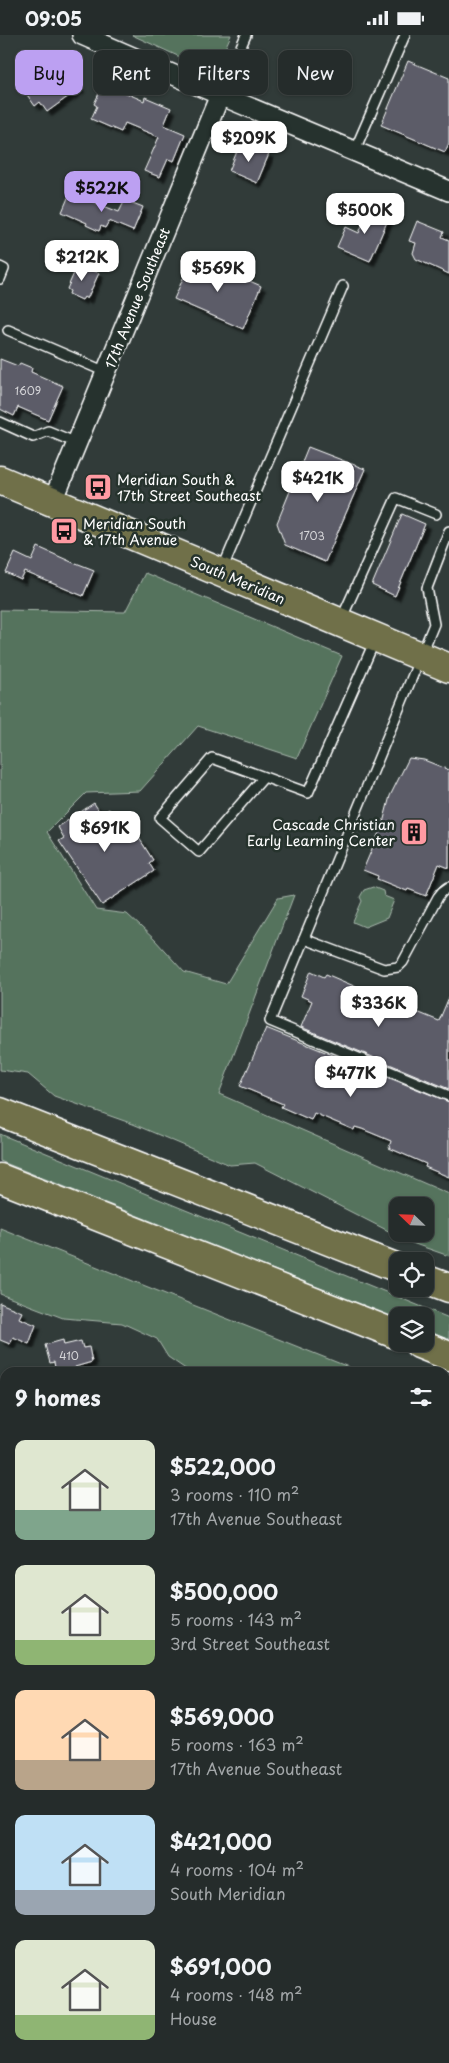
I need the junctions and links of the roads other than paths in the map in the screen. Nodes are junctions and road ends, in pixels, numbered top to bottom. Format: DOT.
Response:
graph roads {
  1 [pos="82,35"];
  2 [pos="246,35"];
  3 [pos="405,35"];
  4 [pos="240,50"];
  5 [pos="179,77"];
  6 [pos="220,95"];
  7 [pos="354,152"];
  8 [pos="449,191"];
  9 [pos="0,267"];
  10 [pos="0,279"];
  11 [pos="343,286"];
  12 [pos="8,329"];
  13 [pos="106,372"];
  14 [pos="0,422"];
  15 [pos="77,443"];
  16 [pos="0,480"];
  17 [pos="53,501"];
  18 [pos="436,514"];
  19 [pos="449,531"];
  20 [pos="221,572"];
  21 [pos="340,623"];
  22 [pos="376,638"];
  23 [pos="421,656"];
  24 [pos="449,668"];
  25 [pos="264,777"];
  26 [pos="449,887"];
  27 [pos="304,939"];
  28 [pos="449,1097"];
  29 [pos="0,1112"];
  30 [pos="0,1178"];
  31 [pos="389,1264"];
  32 [pos="434,1282"];
  33 [pos="449,1288"];
  34 [pos="389,1331"];
  35 [pos="434,1350"];
  36 [pos="449,1356"];
  1 -- 5 [label="street"];
  2 -- 4 [label="lane"];
  3 -- 7 [label="lane"];
  6 -- 7 [label="street"];
  6 -- 13 [label="street, 17th Avenue Southeast"];
  7 -- 8 [label="street"];
  9 -- 10 [label="lane"];
  11 -- 20 [label="lane"];
  12 -- 13 [label="lane"];
  13 -- 15 [label="street, 17th Avenue Southeast"];
  14 -- 15 [label="lane"];
  15 -- 17 [label="street, 17th Avenue Southeast"];
  16 -- 17 [label="main road, South Meridian"];
  17 -- 20 [label="main road, South Meridian"];
  18 -- 21 [label="lane"];
  19 -- 23 [label="lane"];
  20 -- 21 [label="main road, South Meridian"];
  21 -- 22 [label="main road, South Meridian"];
  22 -- 23 [label="main road, South Meridian"];
  22 -- 25 [label="lane"];
  23 -- 24 [label="main road, South Meridian"];
  23 -- 27 [label="lane"];
  25 -- 25 [label="lane"];
  26 -- 27 [label="lane"];
  27 -- 28 [label="lane"];
  29 -- 31 [label="main road"];
  30 -- 34 [label="main road"];
  32 -- 33 [label="main road"];
  35 -- 36 [label="main road"];
}
